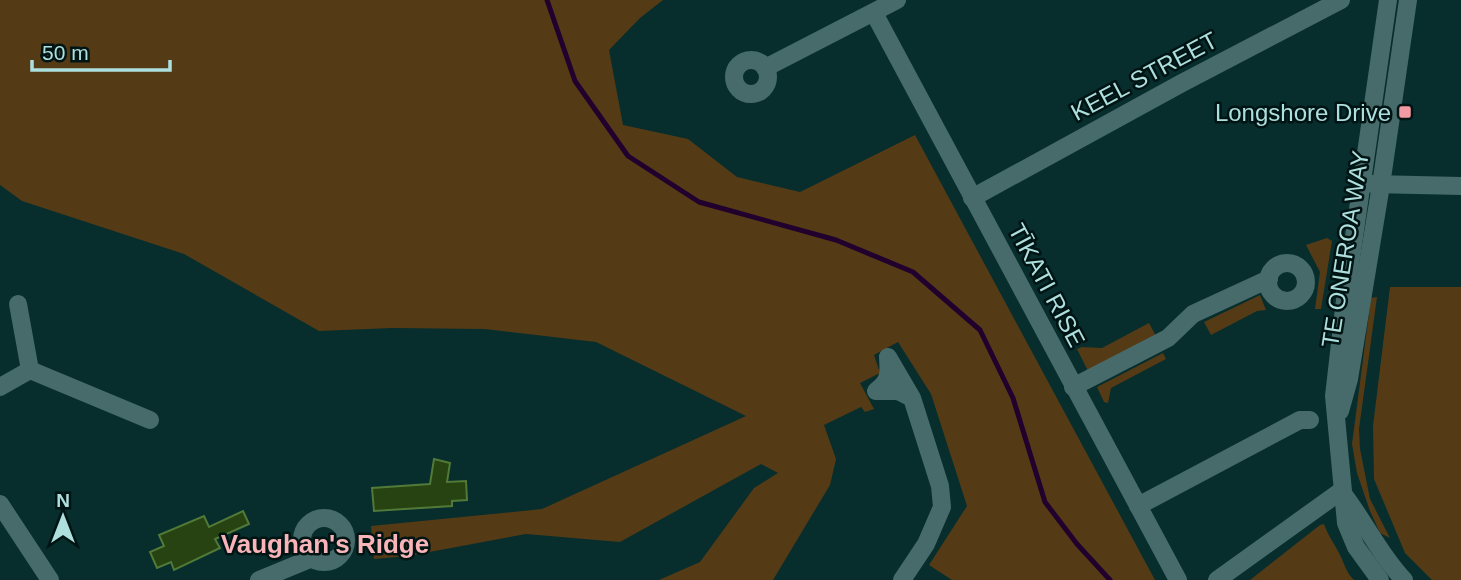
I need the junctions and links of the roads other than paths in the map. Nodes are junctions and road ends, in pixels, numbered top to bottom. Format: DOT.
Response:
graph roads {
  1 [pos="897,0"];
  2 [pos="1341,0"];
  3 [pos="1388,0"];
  4 [pos="1408,0"];
  5 [pos="874,13"];
  6 [pos="765,68"];
  7 [pos="1361,184"];
  8 [pos="1381,185"];
  9 [pos="1461,186"];
  10 [pos="972,198"];
  11 [pos="1269,279"];
  12 [pos="18,304"];
  13 [pos="30,369"];
  14 [pos="0,387"];
  15 [pos="1073,387"];
  16 [pos="912,398"];
  17 [pos="150,420"];
  18 [pos="1310,420"];
  19 [pos="1336,421"];
  20 [pos="1341,491"];
  21 [pos="0,504"];
  22 [pos="1138,506"];
  23 [pos="310,559"];
  24 [pos="50,580"];
  25 [pos="259,580"];
  26 [pos="902,580"];
  27 [pos="1178,580"];
  28 [pos="1217,580"];
  29 [pos="1380,580"];
  30 [pos="1404,580"];
  1 -- 5 [label="street"];
  2 -- 10 [label="street, KEEL STREET"];
  3 -- 7 [label="street, TE ONEROA WAY"];
  4 -- 8 [label="street, TE ONEROA WAY"];
  5 -- 6 [label="street"];
  5 -- 10 [label="street, TĪKATI RISE"];
  7 -- 8 [label="street"];
  7 -- 19 [label="street, TE ONEROA WAY"];
  8 -- 9 [label="street"];
  8 -- 19 [label="street, TE ONEROA WAY"];
  10 -- 15 [label="street, TĪKATI RISE"];
  11 -- 15 [label="street"];
  12 -- 13 [label="street"];
  13 -- 14 [label="street"];
  13 -- 17 [label="street"];
  15 -- 22 [label="street, TĪKATI RISE"];
  16 -- 26 [label="street"];
  18 -- 22 [label="street"];
  19 -- 20 [label="street, TE ONEROA WAY"];
  20 -- 28 [label="street"];
  20 -- 29 [label="street, TE ONEROA WAY"];
  20 -- 30 [label="street"];
  21 -- 24 [label="street"];
  22 -- 27 [label="street, TĪKATI RISE"];
  23 -- 25 [label="street"];
}
